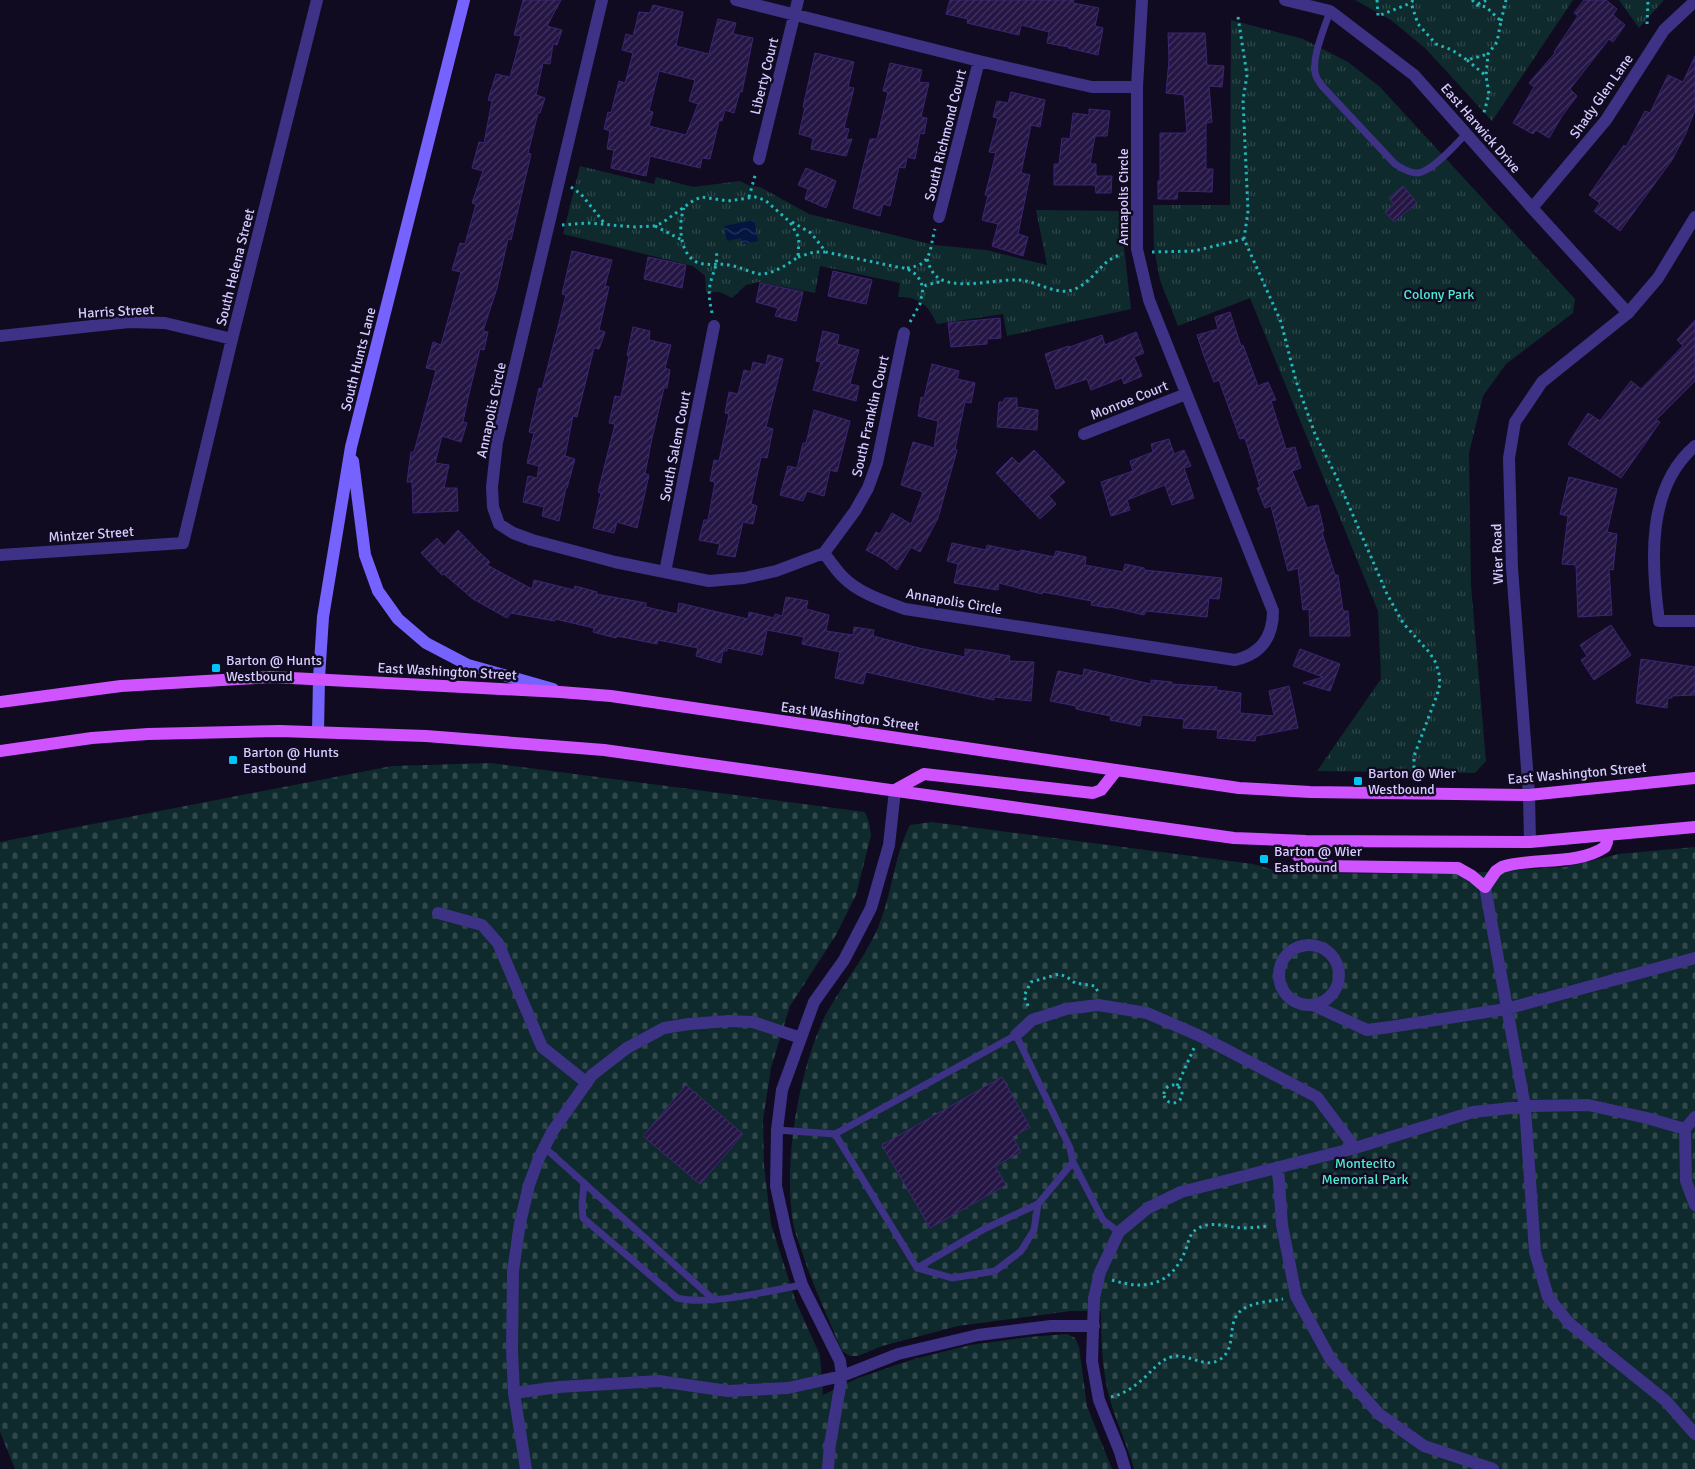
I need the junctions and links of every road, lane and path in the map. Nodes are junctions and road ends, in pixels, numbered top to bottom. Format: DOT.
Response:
graph roads {
  1 [pos="317,0"];
  2 [pos="464,0"];
  3 [pos="602,0"];
  4 [pos="736,0"];
  5 [pos="798,0"];
  6 [pos="1142,0"];
  7 [pos="1285,0"];
  8 [pos="1376,0"];
  9 [pos="1472,0"];
  10 [pos="1479,0"];
  11 [pos="1487,0"];
  12 [pos="1506,0"];
  13 [pos="1648,0"];
  14 [pos="1695,1"];
  15 [pos="1412,2"];
  16 [pos="1477,4"];
  17 [pos="1330,11"];
  18 [pos="795,14"];
  19 [pos="1238,18"];
  20 [pos="1502,21"];
  21 [pos="1647,24"];
  22 [pos="1488,54"];
  23 [pos="1466,60"];
  24 [pos="979,62"];
  25 [pos="1486,76"];
  26 [pos="1137,87"];
  27 [pos="1483,116"];
  28 [pos="1466,134"];
  29 [pos="759,159"];
  30 [pos="560,179"];
  31 [pos="749,197"];
  32 [pos="684,208"];
  33 [pos="1532,208"];
  34 [pos="939,217"];
  35 [pos="1695,217"];
  36 [pos="790,222"];
  37 [pos="605,224"];
  38 [pos="654,226"];
  39 [pos="549,227"];
  40 [pos="1244,239"];
  41 [pos="682,240"];
  42 [pos="716,250"];
  43 [pos="826,252"];
  44 [pos="1152,252"];
  45 [pos="1122,254"];
  46 [pos="798,256"];
  47 [pos="927,259"];
  48 [pos="717,265"];
  49 [pos="907,268"];
  50 [pos="943,281"];
  51 [pos="923,289"];
  52 [pos="1628,313"];
  53 [pos="714,326"];
  54 [pos="904,333"];
  55 [pos="0,336"];
  56 [pos="232,338"];
  57 [pos="1186,394"];
  58 [pos="1084,434"];
  59 [pos="1695,446"];
  60 [pos="351,447"];
  61 [pos="183,543"];
  62 [pos="824,552"];
  63 [pos="0,555"];
  64 [pos="665,572"];
  65 [pos="1695,621"];
  66 [pos="319,678"];
  67 [pos="560,692"];
  68 [pos="0,702"];
  69 [pos="318,732"];
  70 [pos="0,751"];
  71 [pos="1116,771"];
  72 [pos="1414,777"];
  73 [pos="1695,778"];
  74 [pos="895,790"];
  75 [pos="1529,795"];
  76 [pos="1695,827"];
  77 [pos="1606,835"];
  78 [pos="1293,840"];
  79 [pos="1530,842"];
  80 [pos="1485,887"];
  81 [pos="438,912"];
  82 [pos="1695,958"];
  83 [pos="1098,1005"];
  84 [pos="1312,1005"];
  85 [pos="1506,1009"];
  86 [pos="1032,1020"];
  87 [pos="1016,1035"];
  88 [pos="1200,1036"];
  89 [pos="801,1038"];
  90 [pos="586,1083"];
  91 [pos="1178,1086"];
  92 [pos="1525,1107"];
  93 [pos="1695,1117"];
  94 [pos="1685,1129"];
  95 [pos="777,1130"];
  96 [pos="835,1134"];
  97 [pos="544,1147"];
  98 [pos="1355,1148"];
  99 [pos="1073,1162"];
  100 [pos="1278,1167"];
  101 [pos="584,1183"];
  102 [pos="1038,1204"];
  103 [pos="1695,1205"];
  104 [pos="1282,1225"];
  105 [pos="1118,1232"];
  106 [pos="917,1268"];
  107 [pos="1100,1272"];
  108 [pos="802,1285"];
  109 [pos="1296,1296"];
  110 [pos="714,1300"];
  111 [pos="1094,1326"];
  112 [pos="842,1376"];
  113 [pos="514,1393"];
  114 [pos="1099,1400"];
  115 [pos="1695,1434"];
  116 [pos="526,1469"];
  117 [pos="828,1469"];
  118 [pos="1125,1469"];
  119 [pos="1492,1469"];
  1 -- 56 [label="street, South Helena Street"];
  2 -- 60 [label="main road, South Hunts Lane"];
  3 -- 30 [label="street, Annapolis Circle"];
  4 -- 18 [label="street"];
  5 -- 18 [label="street, Liberty Court"];
  6 -- 26 [label="street, Annapolis Circle"];
  7 -- 17 [label="street, East Harwick Drive"];
  8 -- 15 [label="path"];
  9 -- 16 [label="path"];
  10 -- 16 [label="path"];
  11 -- 16 [label="path"];
  12 -- 20 [label="path"];
  13 -- 21 [label="path"];
  14 -- 33 [label="street, Shady Glen Lane"];
  15 -- 23 [label="path"];
  16 -- 20 [label="path"];
  17 -- 28 [label="street, East Harwick Drive"];
  17 -- 28 [label="lane"];
  18 -- 24 [label="street"];
  18 -- 29 [label="street, Liberty Court"];
  19 -- 40 [label="path"];
  20 -- 22 [label="path"];
  22 -- 23 [label="path"];
  22 -- 25 [label="path"];
  23 -- 25 [label="path"];
  24 -- 26 [label="street"];
  24 -- 34 [label="street, South Richmond Court"];
  25 -- 27 [label="path"];
  26 -- 57 [label="street, Annapolis Circle"];
  28 -- 33 [label="street, East Harwick Drive"];
  29 -- 31 [label="path"];
  30 -- 37 [label="path"];
  30 -- 39 [label="street, Annapolis Circle"];
  31 -- 32 [label="path"];
  31 -- 36 [label="path"];
  32 -- 38 [label="path"];
  32 -- 41 [label="path"];
  33 -- 52 [label="street, East Harwick Drive"];
  34 -- 47 [label="path"];
  35 -- 52 [label="street, Wier Road"];
  36 -- 43 [label="path"];
  36 -- 46 [label="path"];
  37 -- 38 [label="path"];
  37 -- 39 [label="path"];
  38 -- 41 [label="path"];
  39 -- 64 [label="street, Annapolis Circle"];
  40 -- 44 [label="path"];
  40 -- 72 [label="path"];
  41 -- 48 [label="path"];
  42 -- 48 [label="path"];
  43 -- 46 [label="path"];
  43 -- 49 [label="path"];
  45 -- 50 [label="path"];
  46 -- 48 [label="path"];
  47 -- 49 [label="path"];
  47 -- 50 [label="path"];
  48 -- 53 [label="path"];
  49 -- 51 [label="path"];
  50 -- 51 [label="path"];
  51 -- 54 [label="path"];
  52 -- 75 [label="street, Wier Road"];
  53 -- 64 [label="street, South Salem Court"];
  54 -- 62 [label="street, South Franklin Court"];
  55 -- 56 [label="street, Harris Street"];
  56 -- 61 [label="street, South Helena Street"];
  57 -- 58 [label="street, Monroe Court"];
  57 -- 62 [label="street, Annapolis Circle"];
  59 -- 65 [label="street"];
  60 -- 66 [label="main road, South Hunts Lane"];
  60 -- 67 [label="main road"];
  61 -- 63 [label="street, Mintzer Street"];
  62 -- 64 [label="street, Annapolis Circle"];
  66 -- 67 [label="main road, East Washington Street"];
  66 -- 68 [label="main road, East Washington Street"];
  66 -- 69 [label="main road, South Hunts Lane"];
  67 -- 71 [label="main road, East Washington Street"];
  69 -- 70 [label="main road"];
  69 -- 74 [label="main road"];
  71 -- 74 [label="main road"];
  71 -- 75 [label="main road, East Washington Street"];
  73 -- 75 [label="main road, East Washington Street"];
  74 -- 78 [label="main road"];
  74 -- 89 [label="street"];
  75 -- 79 [label="street, Wier Road"];
  76 -- 77 [label="main road"];
  77 -- 79 [label="main road"];
  77 -- 80 [label="main road"];
  78 -- 79 [label="main road"];
  78 -- 80 [label="main road"];
  80 -- 85 [label="street"];
  81 -- 90 [label="street"];
  82 -- 85 [label="street"];
  83 -- 86 [label="street"];
  83 -- 86 [label="path"];
  83 -- 88 [label="street"];
  84 -- 84 [label="street"];
  84 -- 85 [label="street"];
  85 -- 92 [label="street"];
  86 -- 87 [label="street"];
  87 -- 96 [label="lane"];
  87 -- 99 [label="lane"];
  88 -- 91 [label="path"];
  88 -- 98 [label="street"];
  89 -- 90 [label="street"];
  89 -- 95 [label="street"];
  90 -- 97 [label="street"];
  91 -- 91 [label="path"];
  92 -- 94 [label="street"];
  92 -- 98 [label="street"];
  92 -- 115 [label="street"];
  93 -- 94 [label="street"];
  94 -- 103 [label="street"];
  95 -- 96 [label="lane"];
  95 -- 108 [label="street"];
  96 -- 106 [label="lane"];
  97 -- 101 [label="lane"];
  97 -- 113 [label="street"];
  98 -- 100 [label="street"];
  99 -- 102 [label="lane"];
  99 -- 105 [label="lane"];
  100 -- 104 [label="street"];
  100 -- 105 [label="street"];
  101 -- 110 [label="lane"];
  101 -- 110 [label="lane"];
  102 -- 106 [label="lane"];
  102 -- 106 [label="lane"];
  104 -- 107 [label="path"];
  104 -- 109 [label="street"];
  105 -- 107 [label="street"];
  107 -- 111 [label="street"];
  108 -- 110 [label="lane"];
  108 -- 112 [label="street"];
  109 -- 114 [label="path"];
  109 -- 119 [label="street"];
  111 -- 112 [label="street"];
  111 -- 114 [label="street"];
  112 -- 113 [label="street"];
  112 -- 117 [label="street"];
  113 -- 116 [label="street"];
  114 -- 118 [label="street"];
}
